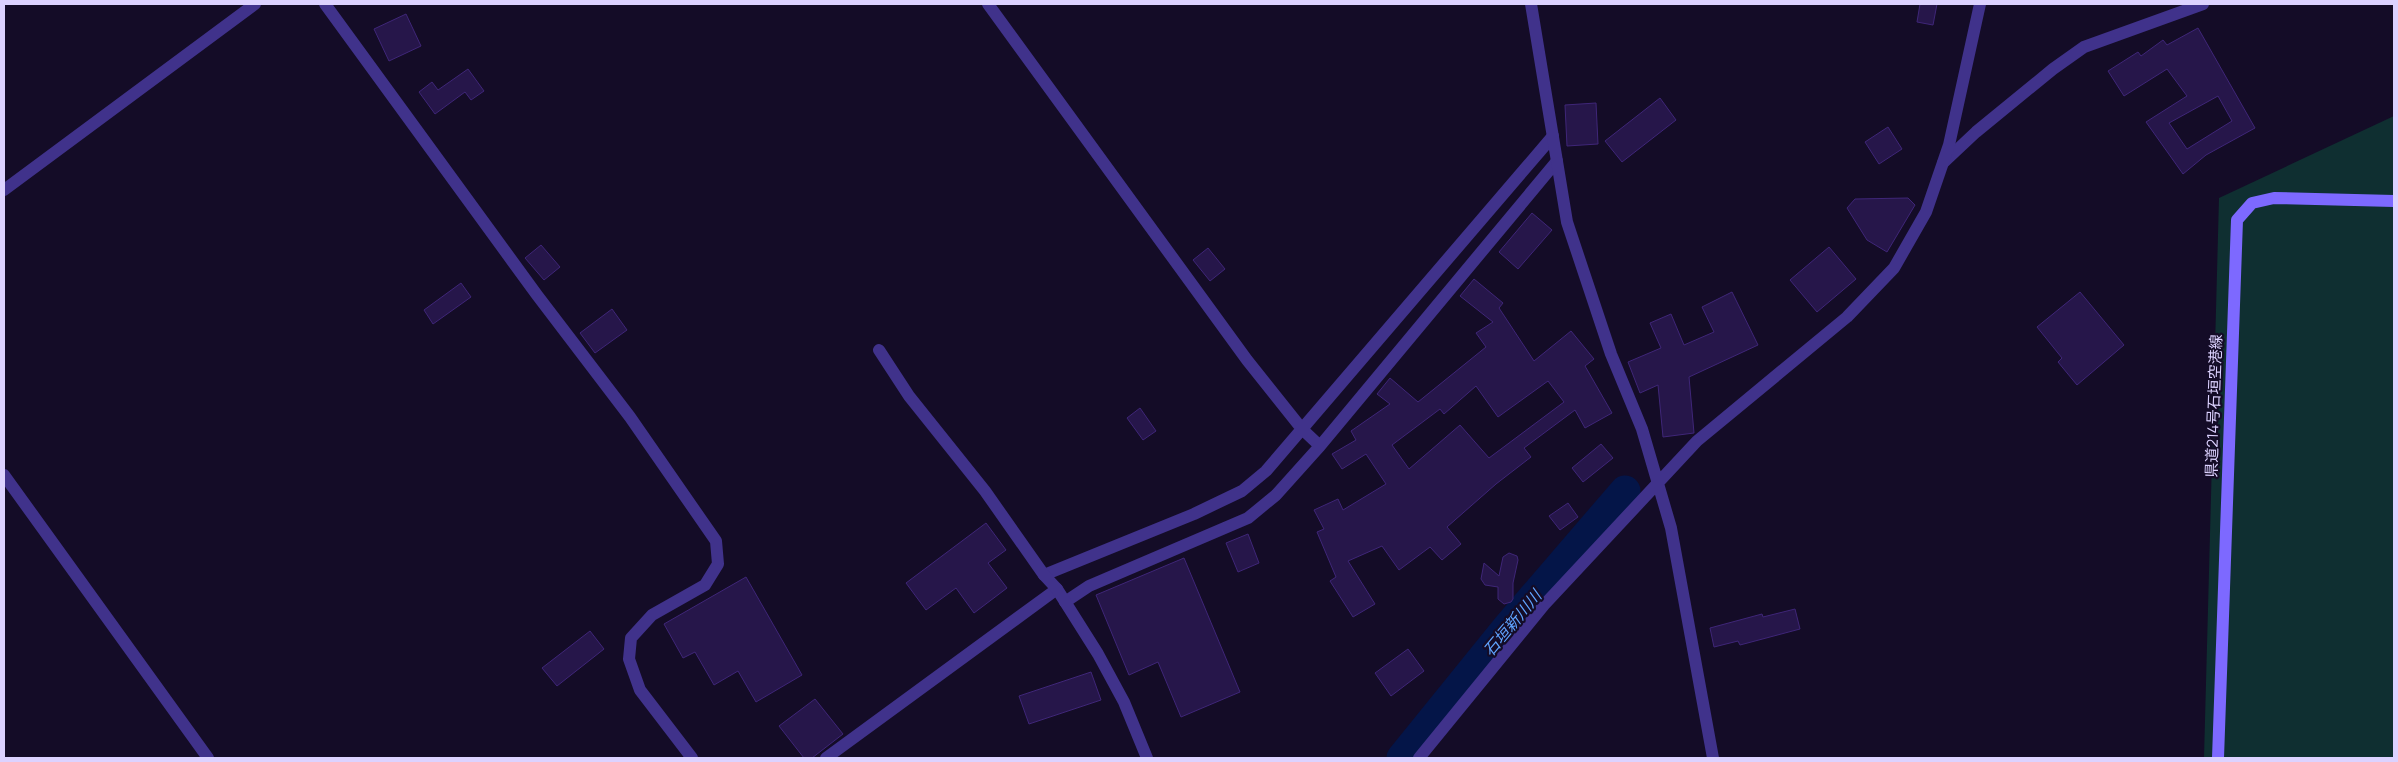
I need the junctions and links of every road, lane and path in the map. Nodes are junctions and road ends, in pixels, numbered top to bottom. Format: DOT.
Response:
graph roads {
  1 [pos="254,4"];
  2 [pos="325,4"];
  3 [pos="988,4"];
  4 [pos="1531,4"];
  5 [pos="1980,4"];
  6 [pos="2202,4"];
  7 [pos="1553,136"];
  8 [pos="1557,161"];
  9 [pos="1942,163"];
  10 [pos="4,190"];
  11 [pos="2394,201"];
  12 [pos="879,350"];
  13 [pos="1302,429"];
  14 [pos="1320,446"];
  15 [pos="4,476"];
  16 [pos="1658,483"];
  17 [pos="1044,575"];
  18 [pos="1056,589"];
  19 [pos="1065,602"];
  20 [pos="208,758"];
  21 [pos="692,758"];
  22 [pos="826,758"];
  23 [pos="1147,758"];
  24 [pos="1419,758"];
  25 [pos="1713,758"];
  26 [pos="2218,758"];
  1 -- 10 [label="street"];
  2 -- 21 [label="street"];
  3 -- 13 [label="street"];
  4 -- 7 [label="street"];
  5 -- 9 [label="street"];
  6 -- 9 [label="street"];
  7 -- 8 [label="street"];
  7 -- 13 [label="street"];
  8 -- 14 [label="street"];
  8 -- 16 [label="street"];
  9 -- 16 [label="street"];
  11 -- 26 [label="main road, 県道214号石垣空港線"];
  12 -- 17 [label="street"];
  13 -- 14 [label="street"];
  13 -- 17 [label="street"];
  14 -- 19 [label="street"];
  15 -- 20 [label="street"];
  16 -- 24 [label="street"];
  16 -- 25 [label="street"];
  17 -- 18 [label="street"];
  18 -- 19 [label="street"];
  18 -- 22 [label="street"];
  19 -- 23 [label="street"];
}
